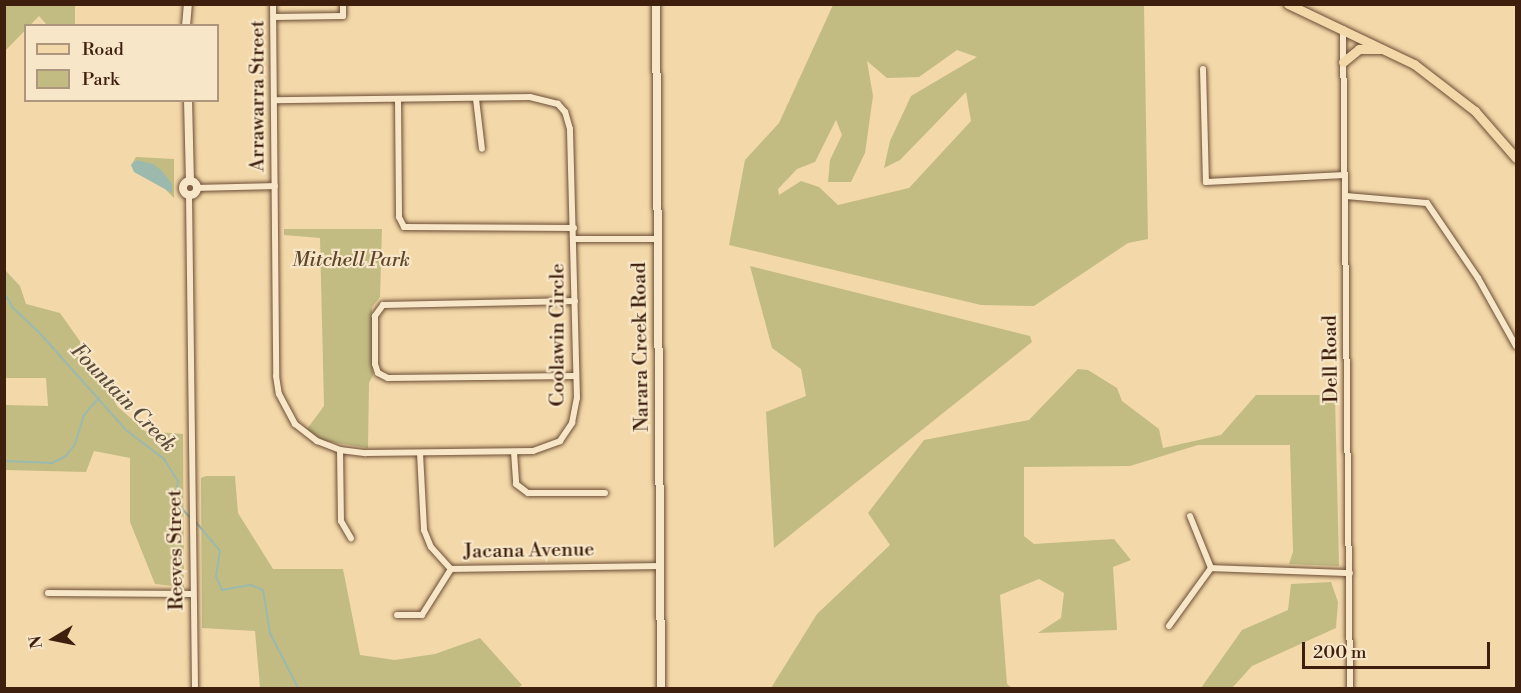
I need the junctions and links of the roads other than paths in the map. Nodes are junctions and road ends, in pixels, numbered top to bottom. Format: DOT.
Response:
graph roads {
  1 [pos="188,4"];
  2 [pos="273,4"];
  3 [pos="343,4"];
  4 [pos="656,4"];
  5 [pos="1288,4"];
  6 [pos="274,17"];
  7 [pos="186,24"];
  8 [pos="1343,28"];
  9 [pos="1386,49"];
  10 [pos="1343,62"];
  11 [pos="1203,69"];
  12 [pos="398,99"];
  13 [pos="476,99"];
  14 [pos="274,100"];
  15 [pos="188,102"];
  16 [pos="482,149"];
  17 [pos="1516,158"];
  18 [pos="1344,175"];
  19 [pos="190,180"];
  20 [pos="275,186"];
  21 [pos="197,188"];
  22 [pos="189,195"];
  23 [pos="1346,196"];
  24 [pos="574,228"];
  25 [pos="574,239"];
  26 [pos="656,239"];
  27 [pos="575,301"];
  28 [pos="1516,346"];
  29 [pos="576,376"];
  30 [pos="340,450"];
  31 [pos="514,452"];
  32 [pos="420,453"];
  33 [pos="605,494"];
  34 [pos="1190,516"];
  35 [pos="351,538"];
  36 [pos="660,566"];
  37 [pos="1211,568"];
  38 [pos="451,569"];
  39 [pos="1350,573"];
  40 [pos="48,593"];
  41 [pos="193,594"];
  42 [pos="397,615"];
  43 [pos="1169,626"];
  44 [pos="195,688"];
  45 [pos="661,688"];
  46 [pos="1350,688"];
  1 -- 7 [label="street"];
  2 -- 6 [label="street, Arrawarra Street"];
  3 -- 6 [label="street"];
  4 -- 26 [label="street, Narara Creek Road"];
  5 -- 8 [label="main road"];
  6 -- 14 [label="street, Arrawarra Street"];
  8 -- 9 [label="main road"];
  8 -- 10 [label="street, Dell Road"];
  9 -- 10 [label="main road"];
  9 -- 17 [label="main road"];
  10 -- 18 [label="street, Dell Road"];
  11 -- 18 [label="street"];
  12 -- 13 [label="street, Coolawin Circle"];
  12 -- 14 [label="street, Coolawin Circle"];
  12 -- 24 [label="street"];
  13 -- 16 [label="street"];
  13 -- 24 [label="street, Coolawin Circle"];
  14 -- 20 [label="street, Arrawarra Street"];
  15 -- 19 [label="street"];
  18 -- 23 [label="street, Dell Road"];
  19 -- 21 [label="street"];
  19 -- 22 [label="street"];
  20 -- 21 [label="street"];
  20 -- 30 [label="street, Coolawin Circle"];
  21 -- 22 [label="street"];
  22 -- 41 [label="street, Reeves Street"];
  23 -- 28 [label="street"];
  23 -- 39 [label="street, Dell Road"];
  24 -- 25 [label="street, Coolawin Circle"];
  25 -- 26 [label="street"];
  25 -- 27 [label="street, Coolawin Circle"];
  26 -- 36 [label="street, Narara Creek Road"];
  27 -- 29 [label="street, Coolawin Circle"];
  27 -- 29 [label="street"];
  29 -- 31 [label="street, Coolawin Circle"];
  30 -- 32 [label="street, Coolawin Circle"];
  30 -- 35 [label="street"];
  31 -- 32 [label="street, Coolawin Circle"];
  31 -- 33 [label="street"];
  32 -- 38 [label="street, Jacana Avenue"];
  34 -- 37 [label="street"];
  36 -- 38 [label="street, Jacana Avenue"];
  36 -- 45 [label="street, Narara Creek Road"];
  37 -- 39 [label="street"];
  37 -- 43 [label="street"];
  38 -- 42 [label="street"];
  39 -- 46 [label="street, Dell Road"];
  40 -- 41 [label="street"];
  41 -- 44 [label="street, Reeves Street"];
}
